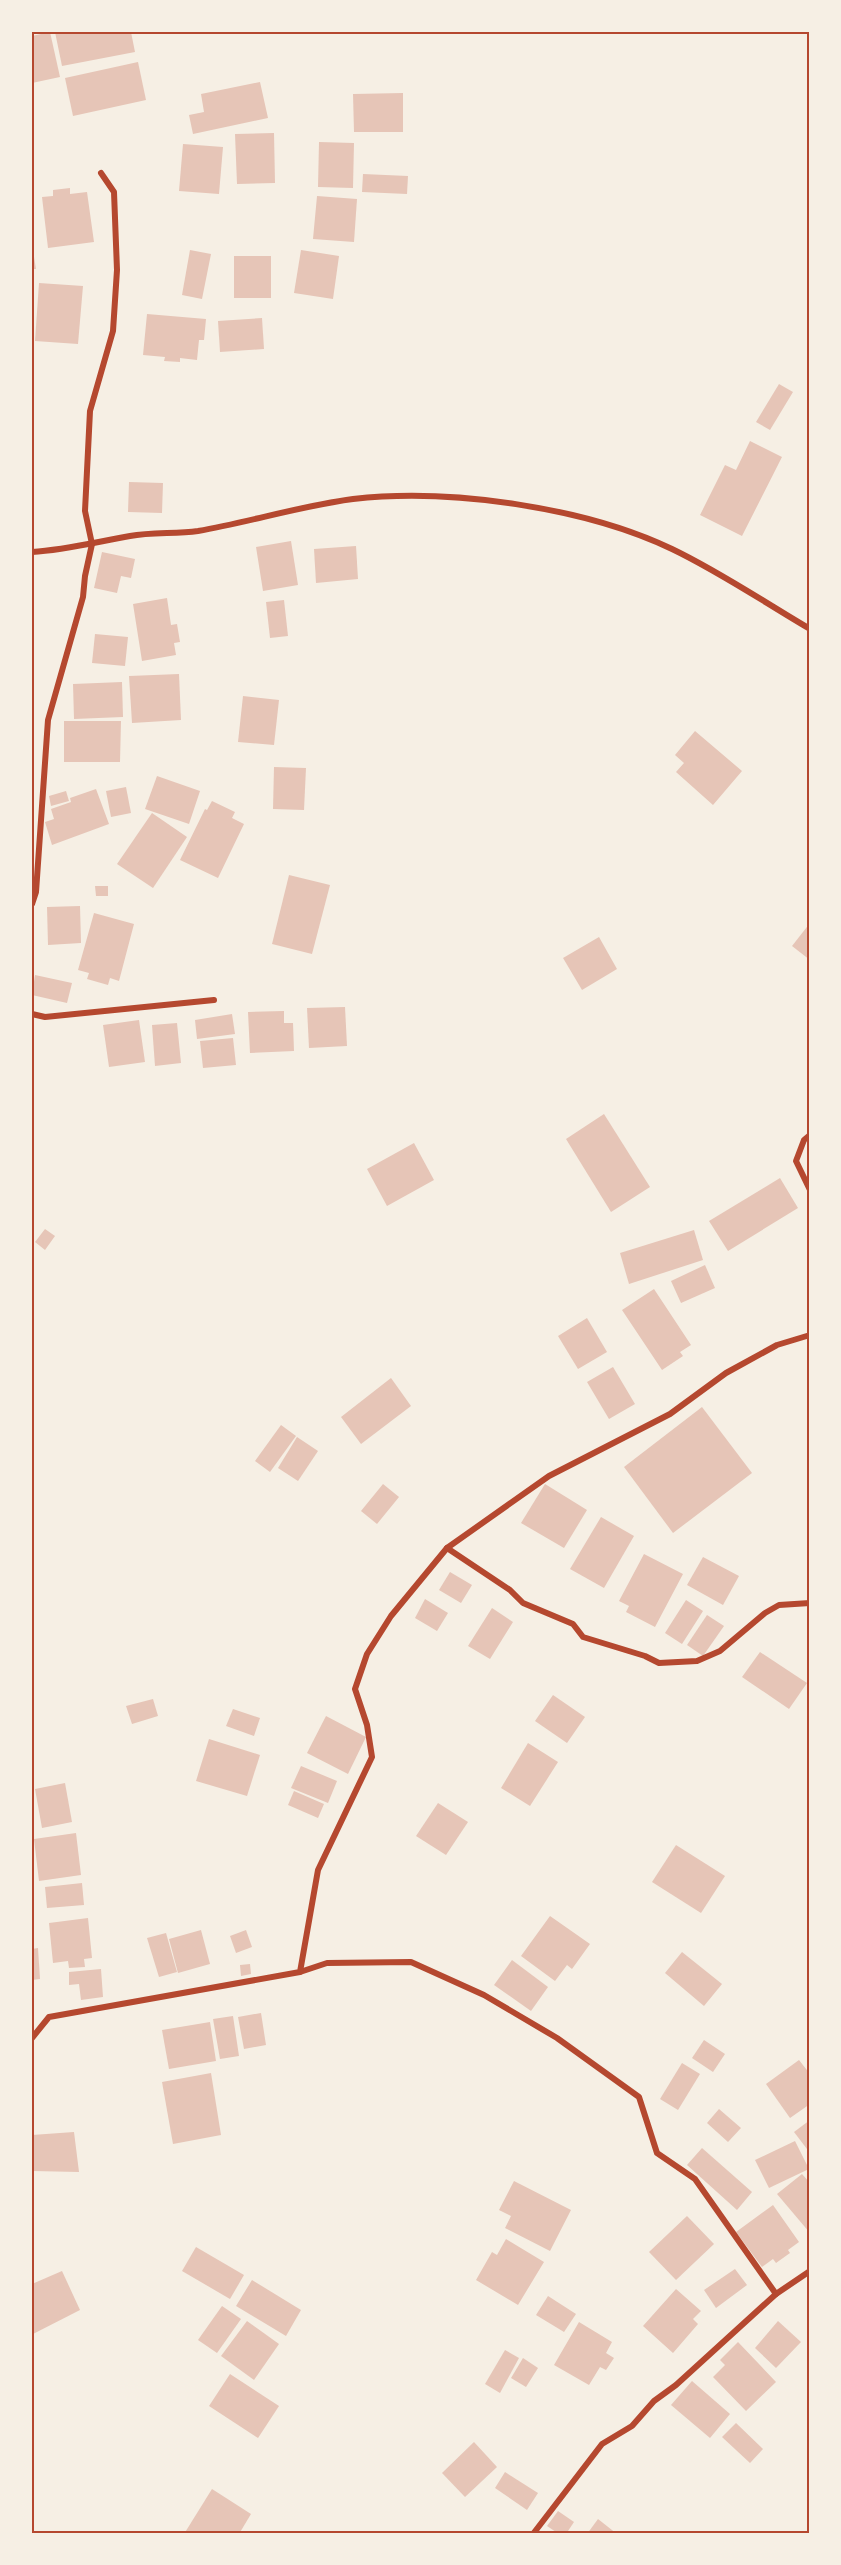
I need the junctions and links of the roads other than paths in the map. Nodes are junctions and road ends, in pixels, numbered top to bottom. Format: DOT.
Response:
graph roads {
  1 [pos="101,173"];
  2 [pos="93,544"];
  3 [pos="32,552"];
  4 [pos="810,629"];
  5 [pos="32,904"];
  6 [pos="214,1000"];
  7 [pos="32,1014"];
  8 [pos="810,1135"];
  9 [pos="810,1191"];
  10 [pos="810,1335"];
  11 [pos="447,1548"];
  12 [pos="810,1603"];
  13 [pos="300,1972"];
  14 [pos="32,2038"];
  15 [pos="810,2271"];
  16 [pos="776,2294"];
  17 [pos="533,2534"];
  1 -- 2 [label="street"];
  2 -- 3 [label="street"];
  2 -- 4 [label="street"];
  2 -- 5 [label="street"];
  6 -- 7 [label="street"];
  8 -- 9 [label="street"];
  10 -- 11 [label="street"];
  11 -- 12 [label="street"];
  11 -- 13 [label="street"];
  13 -- 14 [label="street"];
  13 -- 16 [label="street"];
  15 -- 16 [label="street"];
  16 -- 17 [label="street"];
}
